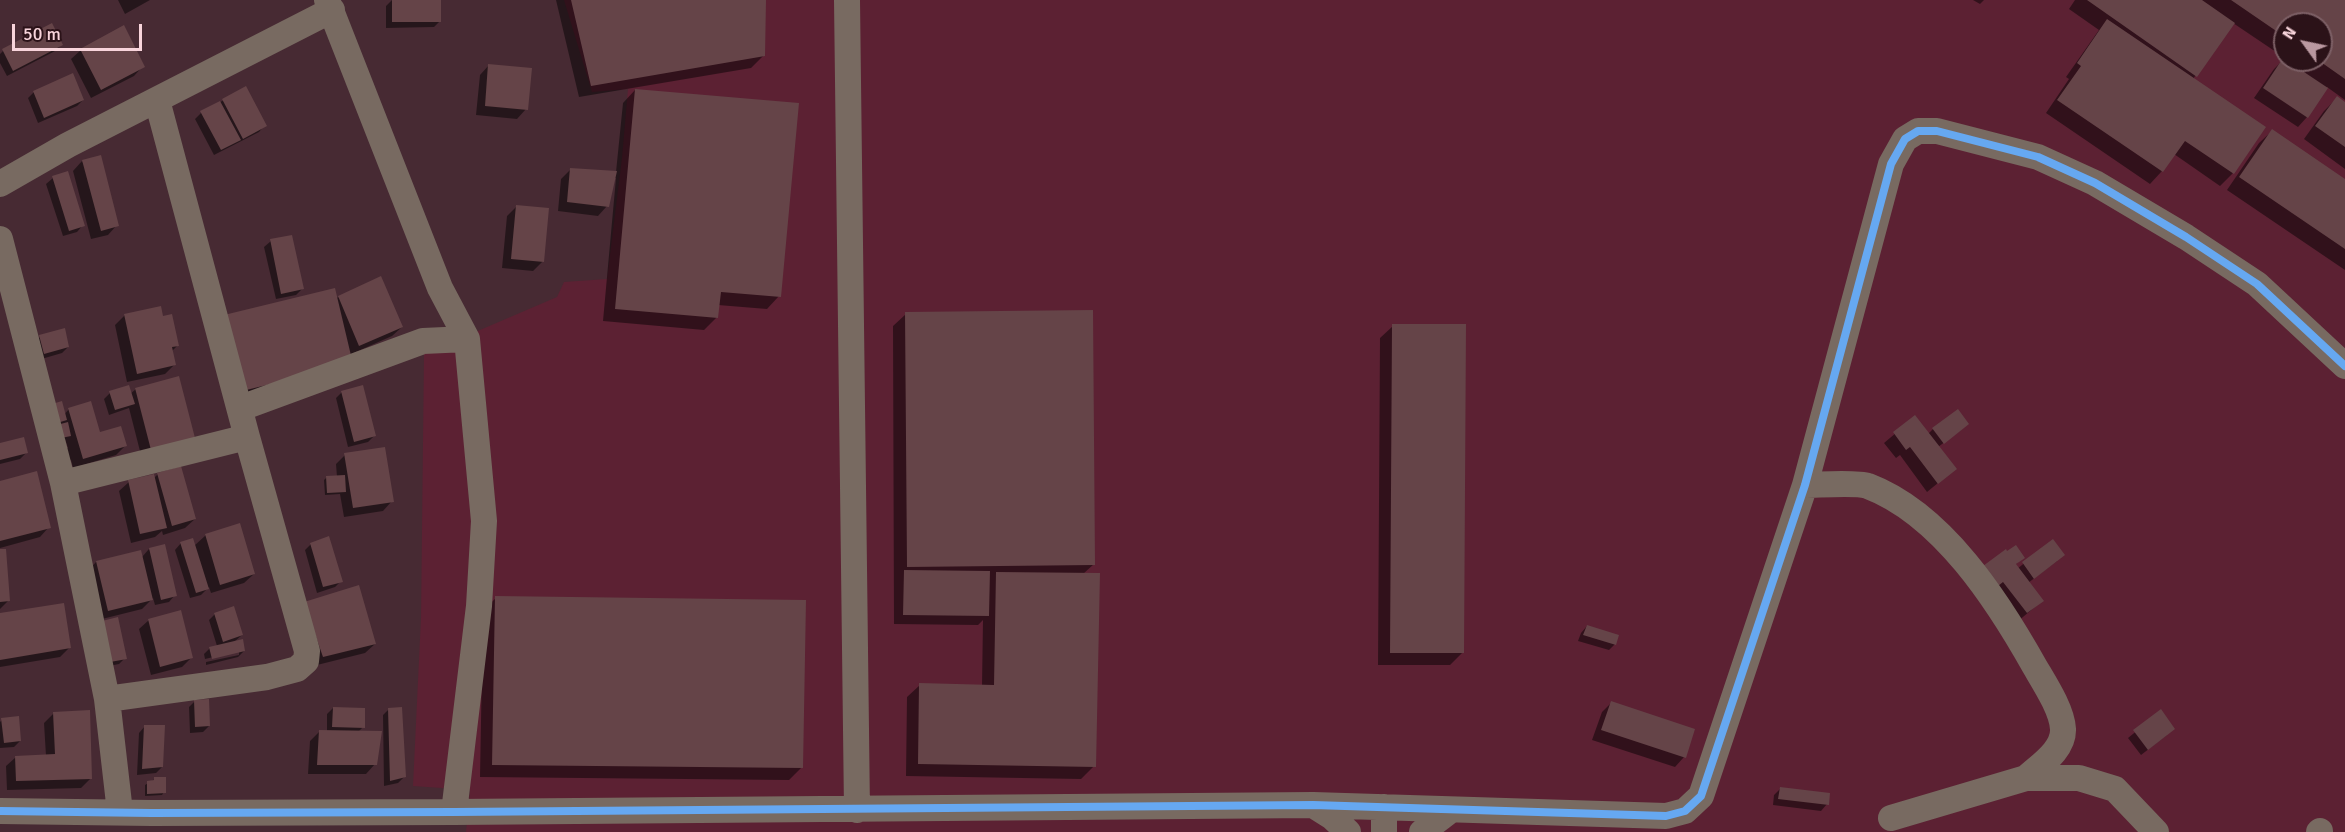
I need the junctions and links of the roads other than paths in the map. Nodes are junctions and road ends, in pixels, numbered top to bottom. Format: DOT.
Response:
graph roads {
  1 [pos="847,0"];
  2 [pos="329,5"];
  3 [pos="158,100"];
  4 [pos="0,184"];
  5 [pos="0,239"];
  6 [pos="467,339"];
  7 [pos="2345,366"];
  8 [pos="241,408"];
  9 [pos="247,437"];
  10 [pos="63,483"];
  11 [pos="1805,485"];
  12 [pos="106,699"];
  13 [pos="2026,778"];
  14 [pos="1313,805"];
  15 [pos="1384,807"];
  16 [pos="857,810"];
  17 [pos="1451,810"];
  18 [pos="0,811"];
  19 [pos="120,812"];
  20 [pos="454,812"];
  21 [pos="1891,818"];
  22 [pos="415,822"];
  23 [pos="1348,832"];
  24 [pos="1384,832"];
  25 [pos="1422,832"];
  26 [pos="2156,832"];
  1 -- 16 [label="street"];
  2 -- 3 [label="street"];
  2 -- 6 [label="street"];
  3 -- 4 [label="street"];
  3 -- 8 [label="street"];
  5 -- 10 [label="street"];
  6 -- 8 [label="street"];
  6 -- 20 [label="street"];
  7 -- 11 [label="street"];
  8 -- 9 [label="street"];
  9 -- 10 [label="street"];
  9 -- 12 [label="street"];
  10 -- 12 [label="street"];
  11 -- 13 [label="street"];
  11 -- 17 [label="street"];
  12 -- 19 [label="street"];
  13 -- 21 [label="street"];
  13 -- 26 [label="street"];
  14 -- 15 [label="street"];
  14 -- 16 [label="street"];
  14 -- 23 [label="street"];
  15 -- 17 [label="street"];
  15 -- 24 [label="street"];
  16 -- 20 [label="street"];
  17 -- 25 [label="street"];
  18 -- 19 [label="street"];
  19 -- 22 [label="street"];
  20 -- 22 [label="street"];
}
